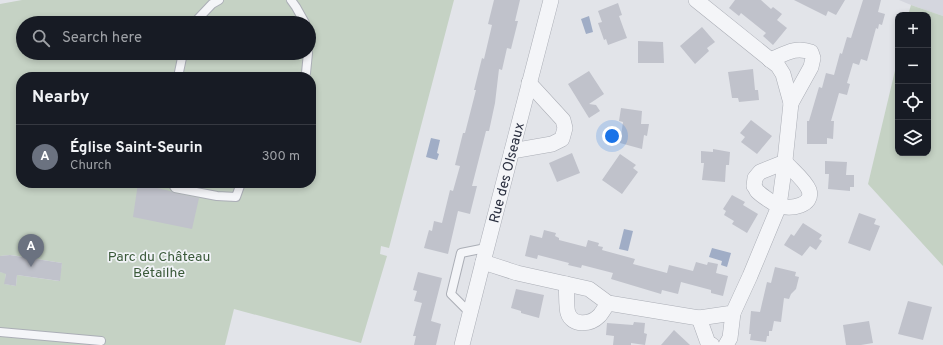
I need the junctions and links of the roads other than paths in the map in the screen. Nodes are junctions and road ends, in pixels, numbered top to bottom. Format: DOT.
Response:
graph roads {
  1 [pos="219,0"];
  2 [pos="291,0"];
  3 [pos="551,0"];
  4 [pos="696,0"];
  5 [pos="201,16"];
  6 [pos="301,16"];
  7 [pos="182,60"];
  8 [pos="307,60"];
  9 [pos="770,60"];
  10 [pos="179,72"];
  11 [pos="306,72"];
  12 [pos="529,83"];
  13 [pos="790,103"];
  14 [pos="512,151"];
  15 [pos="785,162"];
  16 [pos="175,188"];
  17 [pos="239,188"];
  18 [pos="779,206"];
  19 [pos="485,255"];
  20 [pos="566,284"];
  21 [pos="608,303"];
  22 [pos="470,313"];
  23 [pos="733,314"];
  24 [pos="699,318"];
  25 [pos="0,332"];
  26 [pos="101,341"];
  27 [pos="462,345"];
  28 [pos="712,345"];
  29 [pos="726,345"];
  1 -- 5 [label="lane"];
  2 -- 6 [label="lane"];
  3 -- 12 [label="street, Rue des OIseaux"];
  4 -- 9 [label="street"];
  7 -- 10 [label="lane"];
  8 -- 11 [label="lane"];
  9 -- 13 [label="street"];
  9 -- 13 [label="street"];
  12 -- 14 [label="street, Rue des OIseaux"];
  12 -- 14 [label="street"];
  13 -- 15 [label="street"];
  14 -- 19 [label="street, Rue des OIseaux"];
  15 -- 18 [label="street"];
  15 -- 18 [label="street"];
  15 -- 18 [label="street"];
  16 -- 17 [label="lane"];
  18 -- 23 [label="street"];
  19 -- 20 [label="street"];
  19 -- 22 [label="street, Rue des OIseaux"];
  19 -- 22 [label="lane"];
  20 -- 21 [label="street"];
  20 -- 21 [label="street"];
  21 -- 24 [label="street"];
  22 -- 27 [label="street, Rue des OIseaux"];
  23 -- 24 [label="street"];
  23 -- 29 [label="street"];
  24 -- 28 [label="street"];
  25 -- 26 [label="lane"];
}
